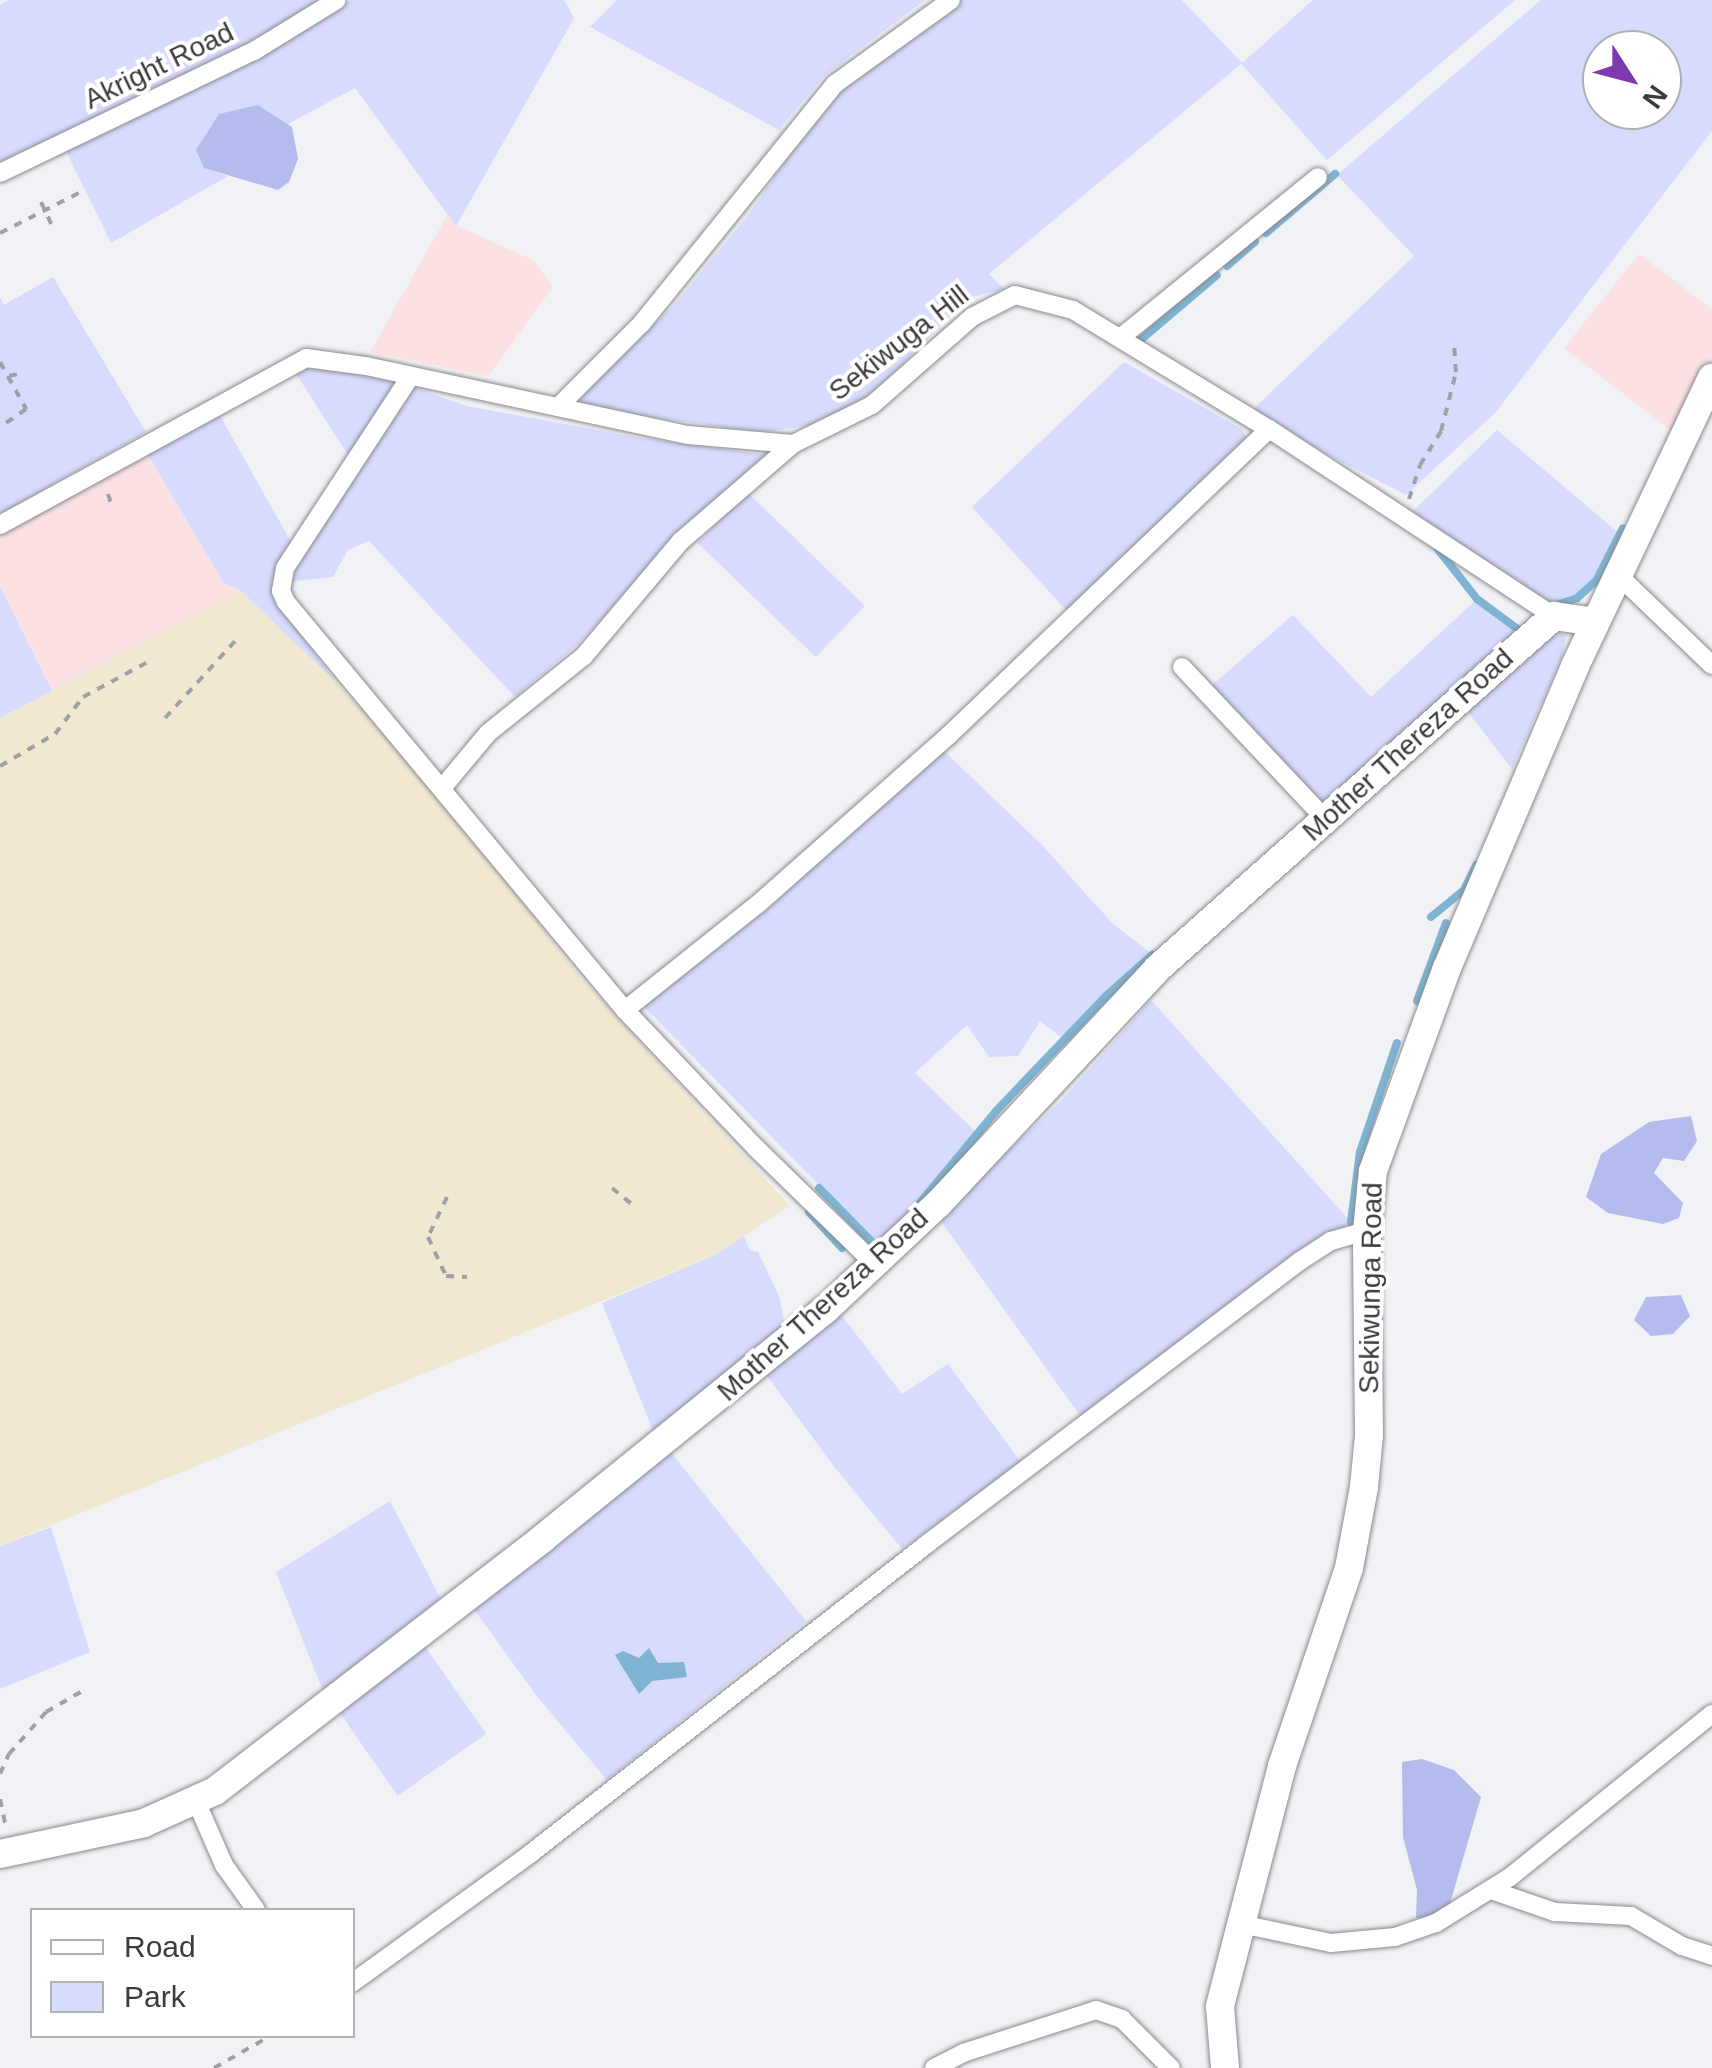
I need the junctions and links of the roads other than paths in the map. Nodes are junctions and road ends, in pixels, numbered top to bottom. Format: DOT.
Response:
graph roads {
  1 [pos="337,0"];
  2 [pos="950,0"];
  3 [pos="0,173"];
  4 [pos="1318,177"];
  5 [pos="1120,338"];
  6 [pos="410,377"];
  7 [pos="1712,378"];
  8 [pos="558,407"];
  9 [pos="1269,429"];
  10 [pos="793,444"];
  11 [pos="0,524"];
  12 [pos="1618,575"];
  13 [pos="1554,616"];
  14 [pos="1595,622"];
  15 [pos="1712,665"];
  16 [pos="1182,666"];
  17 [pos="443,787"];
  18 [pos="1324,818"];
  19 [pos="625,1010"];
  20 [pos="1367,1230"];
  21 [pos="875,1264"];
  22 [pos="1712,1714"];
  23 [pos="196,1801"];
  24 [pos="0,1854"];
  25 [pos="1491,1890"];
  26 [pos="255,1908"];
  27 [pos="1241,1924"];
  28 [pos="1712,1956"];
  29 [pos="355,1981"];
  30 [pos="934,2068"];
  31 [pos="1171,2068"];
  32 [pos="1225,2068"];
  1 -- 3 [label="street, Akright Road"];
  2 -- 8 [label="street"];
  4 -- 5 [label="street"];
  5 -- 9 [label="street, Sekiwuga Hill"];
  5 -- 10 [label="street, Sekiwuga Hill"];
  6 -- 8 [label="street"];
  6 -- 11 [label="street"];
  6 -- 17 [label="street"];
  7 -- 12 [label="street, Sekiwunga Road"];
  8 -- 10 [label="street"];
  9 -- 13 [label="street, Sekiwuga Hill"];
  9 -- 19 [label="street"];
  10 -- 17 [label="street, Sekiwuga Hill"];
  12 -- 14 [label="street, Sekiwunga Road"];
  12 -- 15 [label="street"];
  13 -- 14 [label="street"];
  13 -- 18 [label="street, Mother Thereza Road"];
  14 -- 20 [label="street, Sekiwunga Road"];
  16 -- 18 [label="street"];
  17 -- 19 [label="street"];
  18 -- 21 [label="street, Mother Thereza Road"];
  19 -- 21 [label="street"];
  20 -- 27 [label="street, Sekiwunga Road"];
  20 -- 29 [label="street"];
  21 -- 23 [label="street, Mother Thereza Road"];
  22 -- 25 [label="street"];
  23 -- 24 [label="street, Mother Thereza Road"];
  23 -- 26 [label="street"];
  25 -- 27 [label="street"];
  25 -- 28 [label="street"];
  27 -- 32 [label="street, Sekiwunga Road"];
  30 -- 31 [label="street"];
}
